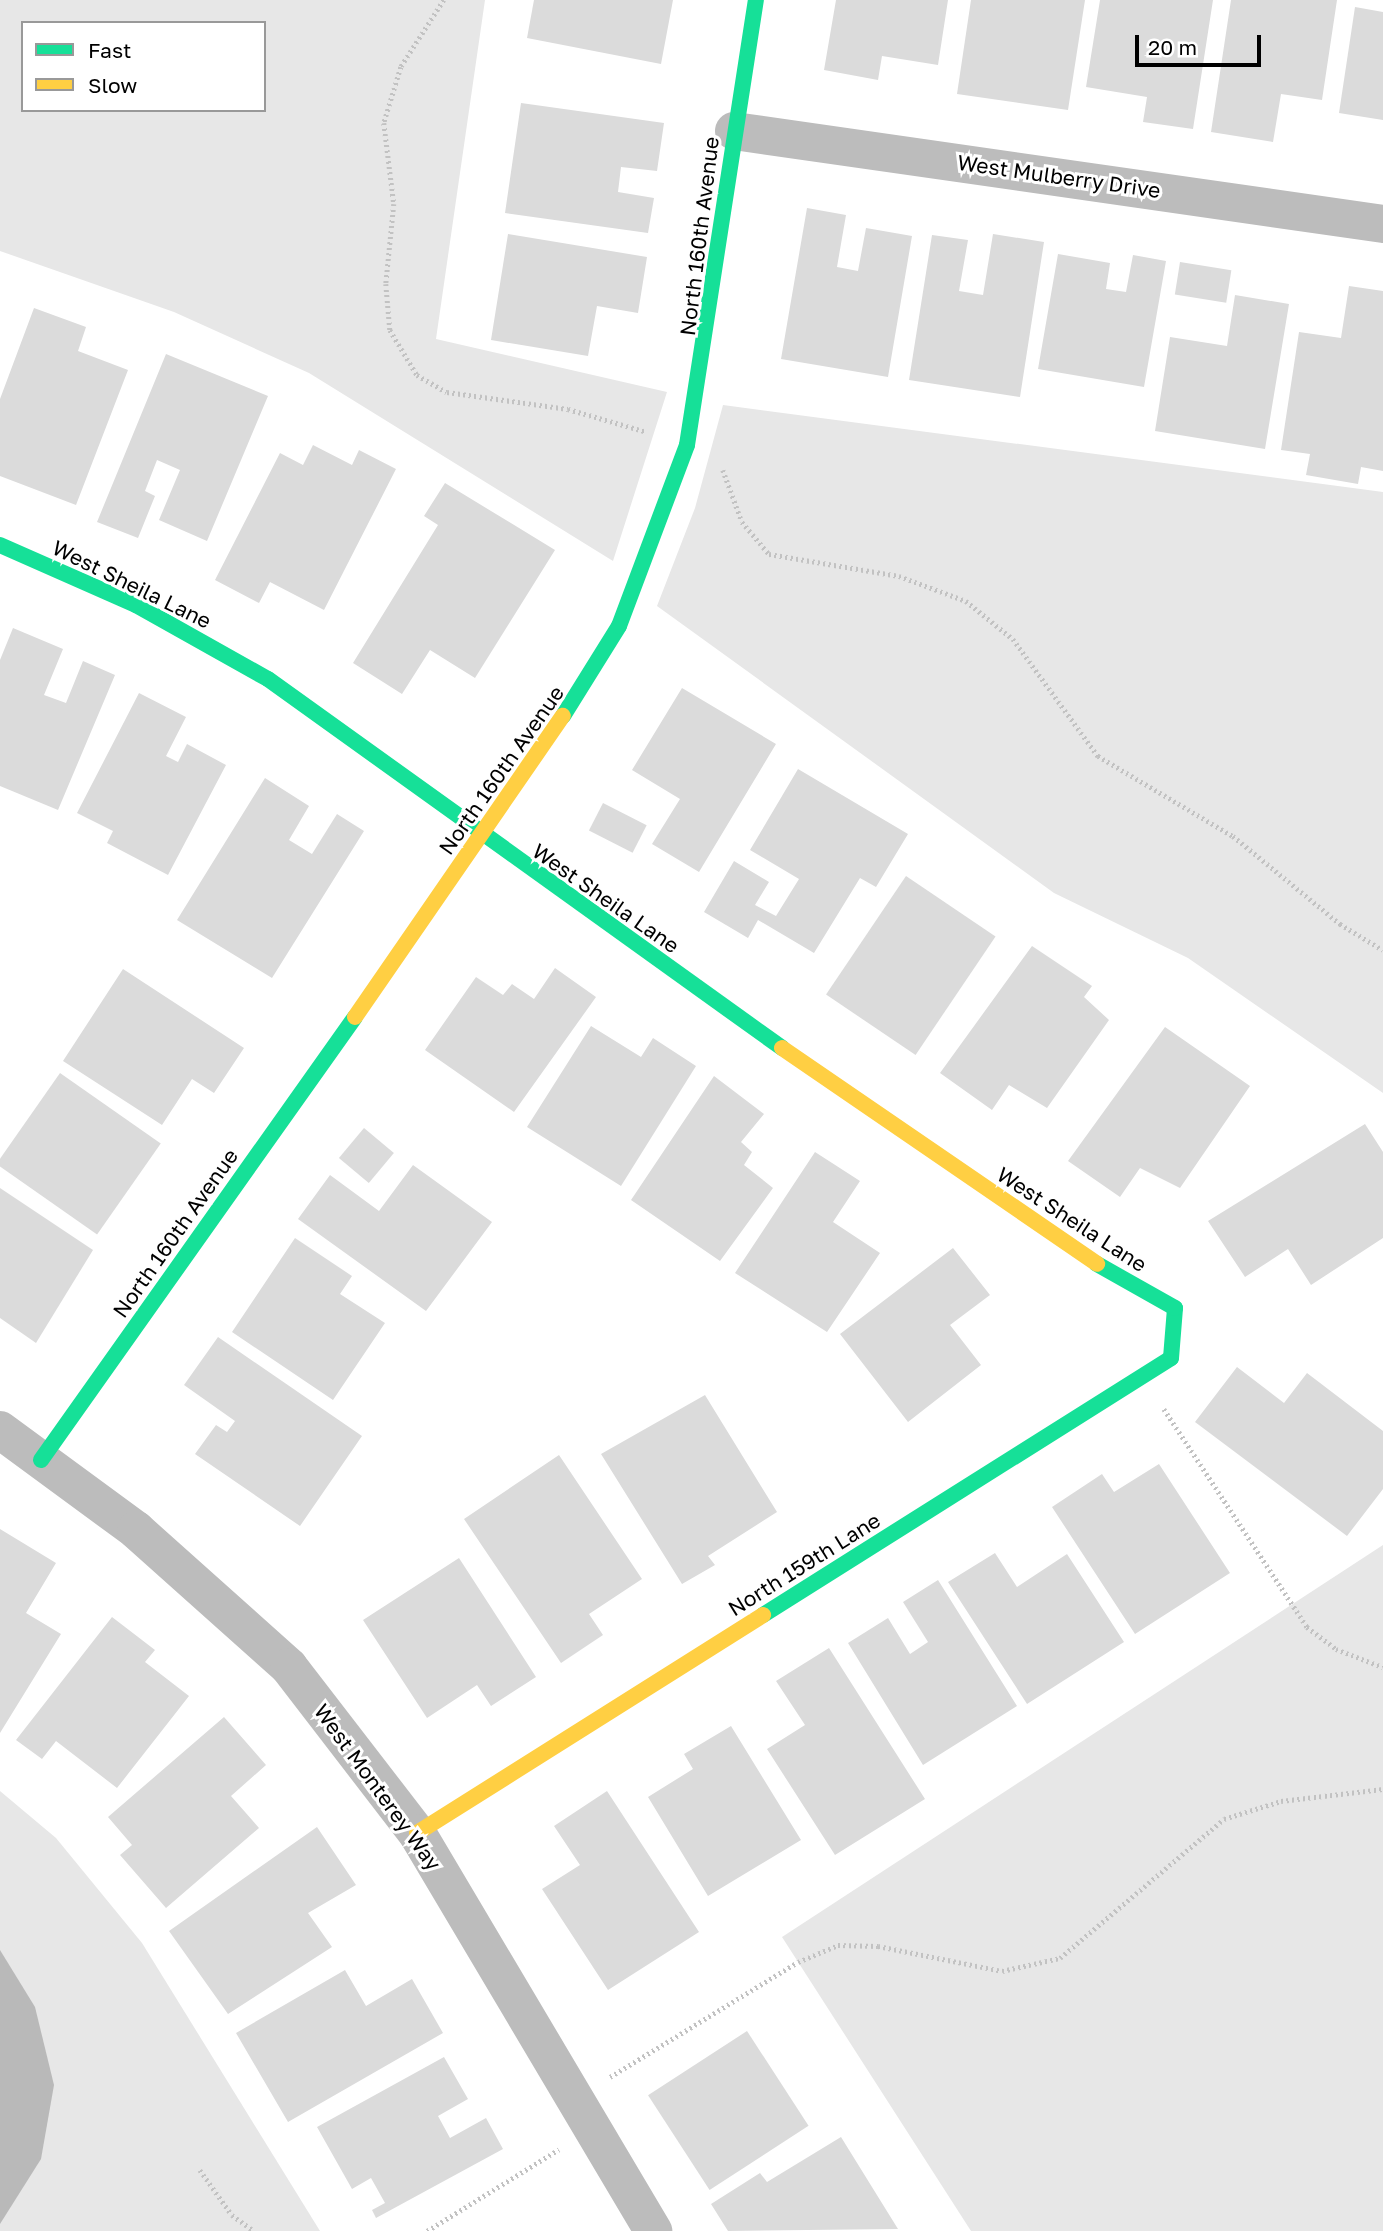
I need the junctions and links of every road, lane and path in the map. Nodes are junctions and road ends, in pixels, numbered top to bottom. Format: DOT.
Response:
graph roads {
  1 [pos="444,0"];
  2 [pos="756,0"];
  3 [pos="734,131"];
  4 [pos="1383,224"];
  5 [pos="687,445"];
  6 [pos="0,545"];
  7 [pos="482,836"];
  8 [pos="1383,950"];
  9 [pos="1175,1308"];
  10 [pos="1142,1377"];
  11 [pos="0,1430"];
  12 [pos="41,1460"];
  13 [pos="1383,1667"];
  14 [pos="1383,1788"];
  15 [pos="417,1833"];
  16 [pos="583,2111"];
  17 [pos="200,2170"];
  18 [pos="246,2229"];
  19 [pos="254,2231"];
  20 [pos="427,2231"];
  21 [pos="653,2231"];
  1 -- 5 [label="path"];
  2 -- 3 [label="street, North 160th Avenue"];
  3 -- 4 [label="street, West Mulberry Drive"];
  3 -- 5 [label="street, North 160th Avenue"];
  5 -- 7 [label="street, North 160th Avenue"];
  5 -- 8 [label="path"];
  6 -- 7 [label="street, West Sheila Lane"];
  7 -- 9 [label="street, West Sheila Lane"];
  7 -- 12 [label="street, North 160th Avenue"];
  9 -- 10 [label="street, North 159th Lane"];
  10 -- 13 [label="path"];
  10 -- 15 [label="street, North 159th Lane"];
  11 -- 12 [label="street, West Monterey Way"];
  12 -- 15 [label="street, West Monterey Way"];
  14 -- 16 [label="path"];
  15 -- 16 [label="street, West Monterey Way"];
  16 -- 20 [label="path"];
  16 -- 21 [label="street, West Monterey Way"];
  17 -- 18 [label="path"];
  18 -- 19 [label="path"];
}
